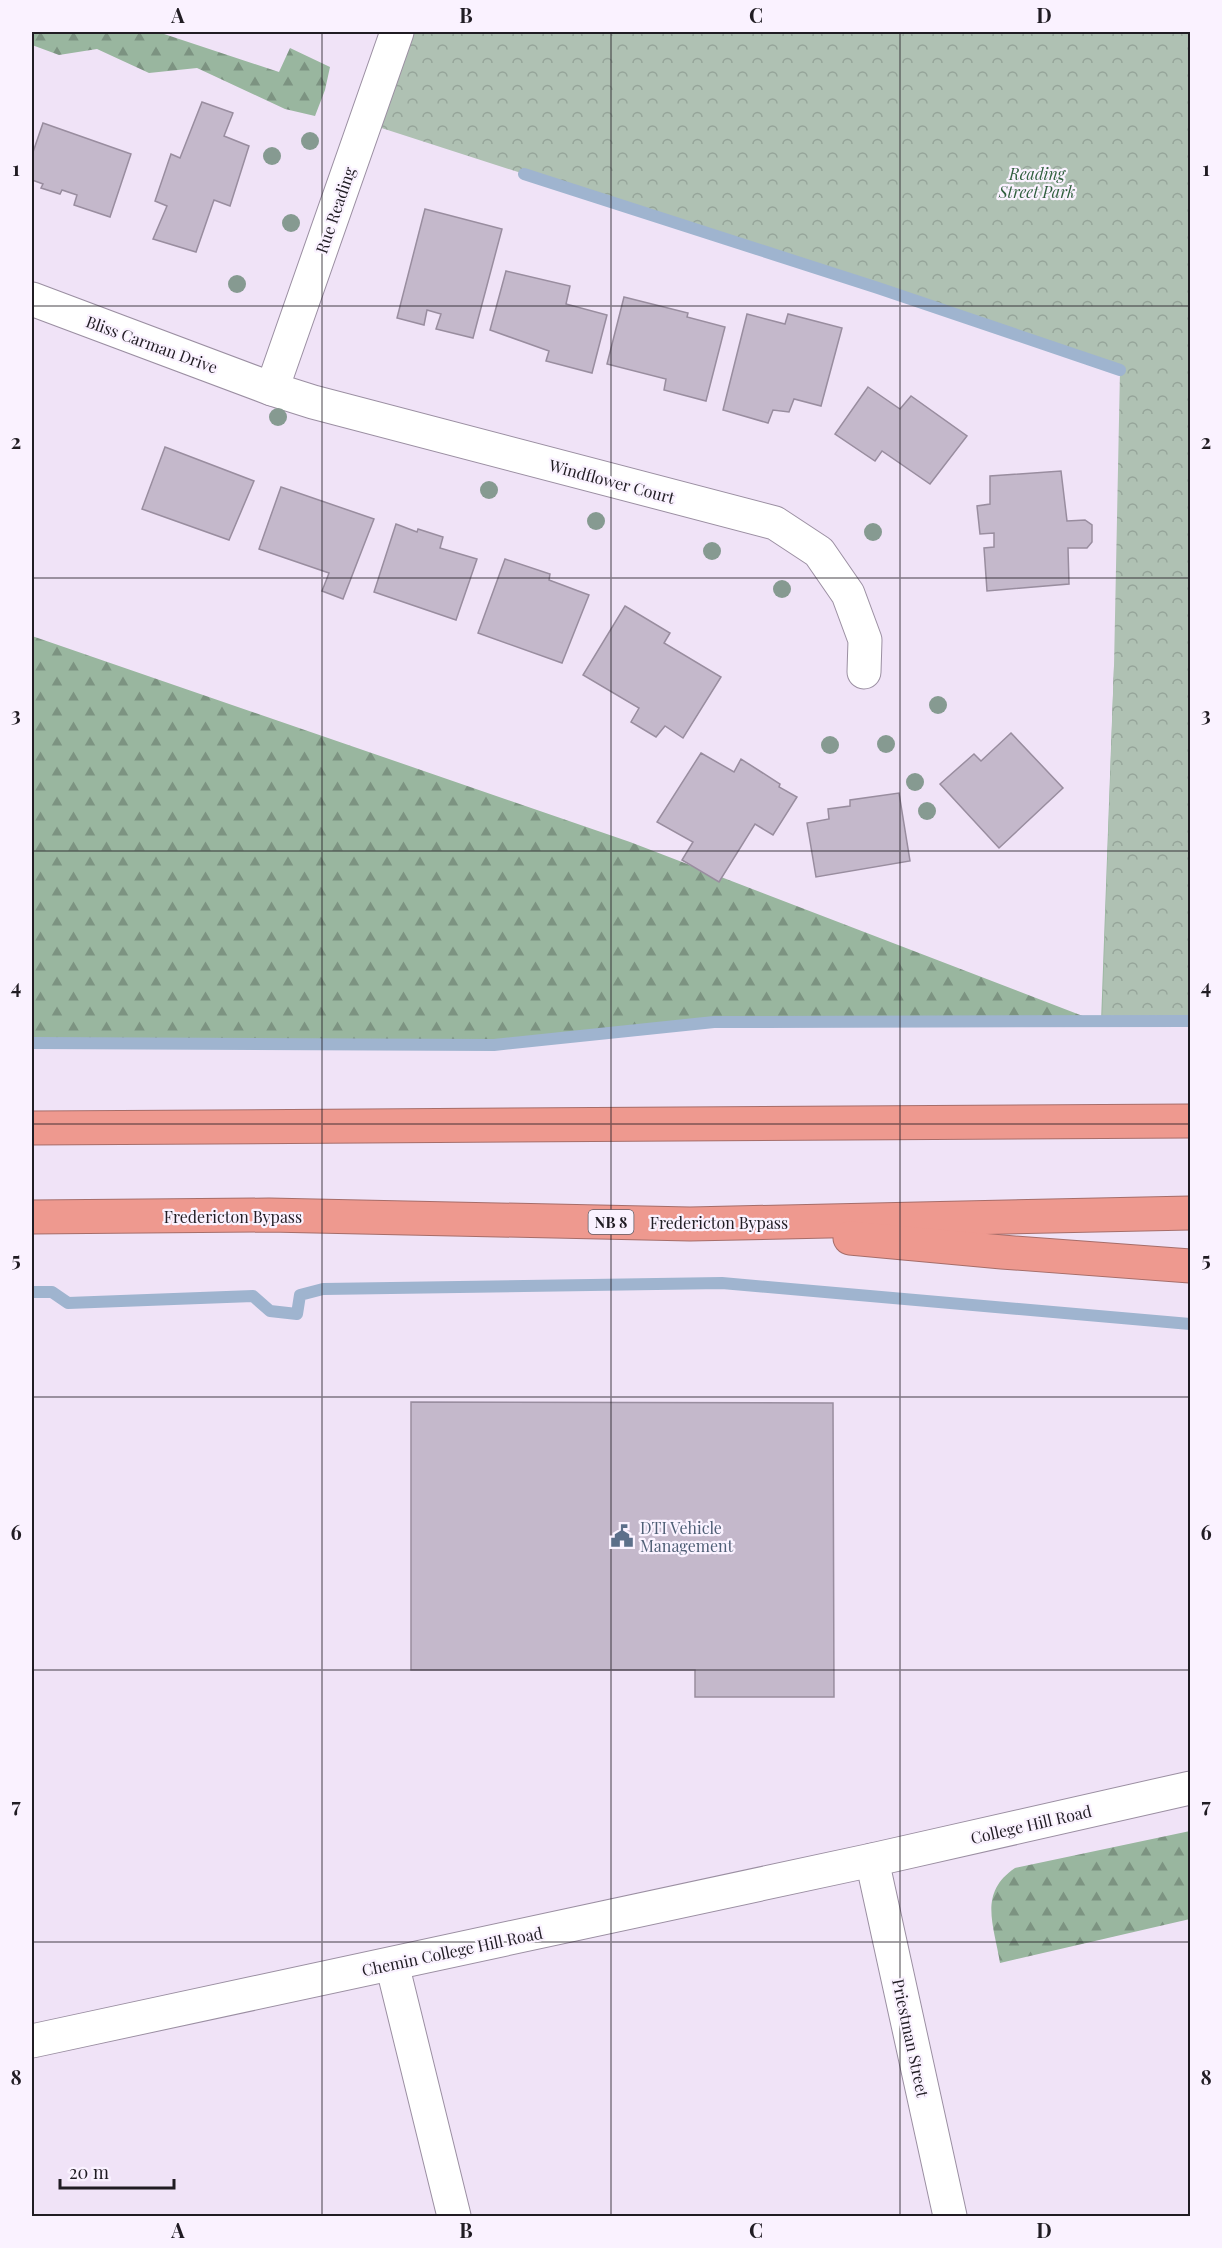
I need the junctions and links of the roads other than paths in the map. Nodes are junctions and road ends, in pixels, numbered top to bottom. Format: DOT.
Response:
graph roads {
  1 [pos="398,32"];
  2 [pos="32,299"];
  3 [pos="272,389"];
  4 [pos="864,672"];
  5 [pos="1191,1121"];
  6 [pos="32,1128"];
  7 [pos="1191,1213"];
  8 [pos="32,1217"];
  9 [pos="690,1224"];
  10 [pos="1191,1266"];
  11 [pos="1191,1788"];
  12 [pos="872,1860"];
  13 [pos="392,1964"];
  14 [pos="32,2041"];
  15 [pos="454,2217"];
  16 [pos="950,2217"];
  1 -- 3 [label="street, Rue Reading"];
  2 -- 3 [label="street, Bliss Carman Drive"];
  3 -- 4 [label="street, Windflower Court"];
  5 -- 6 [label="highway"];
  7 -- 9 [label="highway, Fredericton Bypass / NB 8"];
  8 -- 9 [label="highway, Fredericton Bypass / NB 8"];
  9 -- 10 [label="highway"];
  11 -- 12 [label="street, College Hill Road"];
  12 -- 13 [label="street, Chemin College Hill Road"];
  12 -- 16 [label="street, Priestman Street"];
  13 -- 14 [label="street, Chemin College Hill Road"];
  13 -- 15 [label="street"];
}
